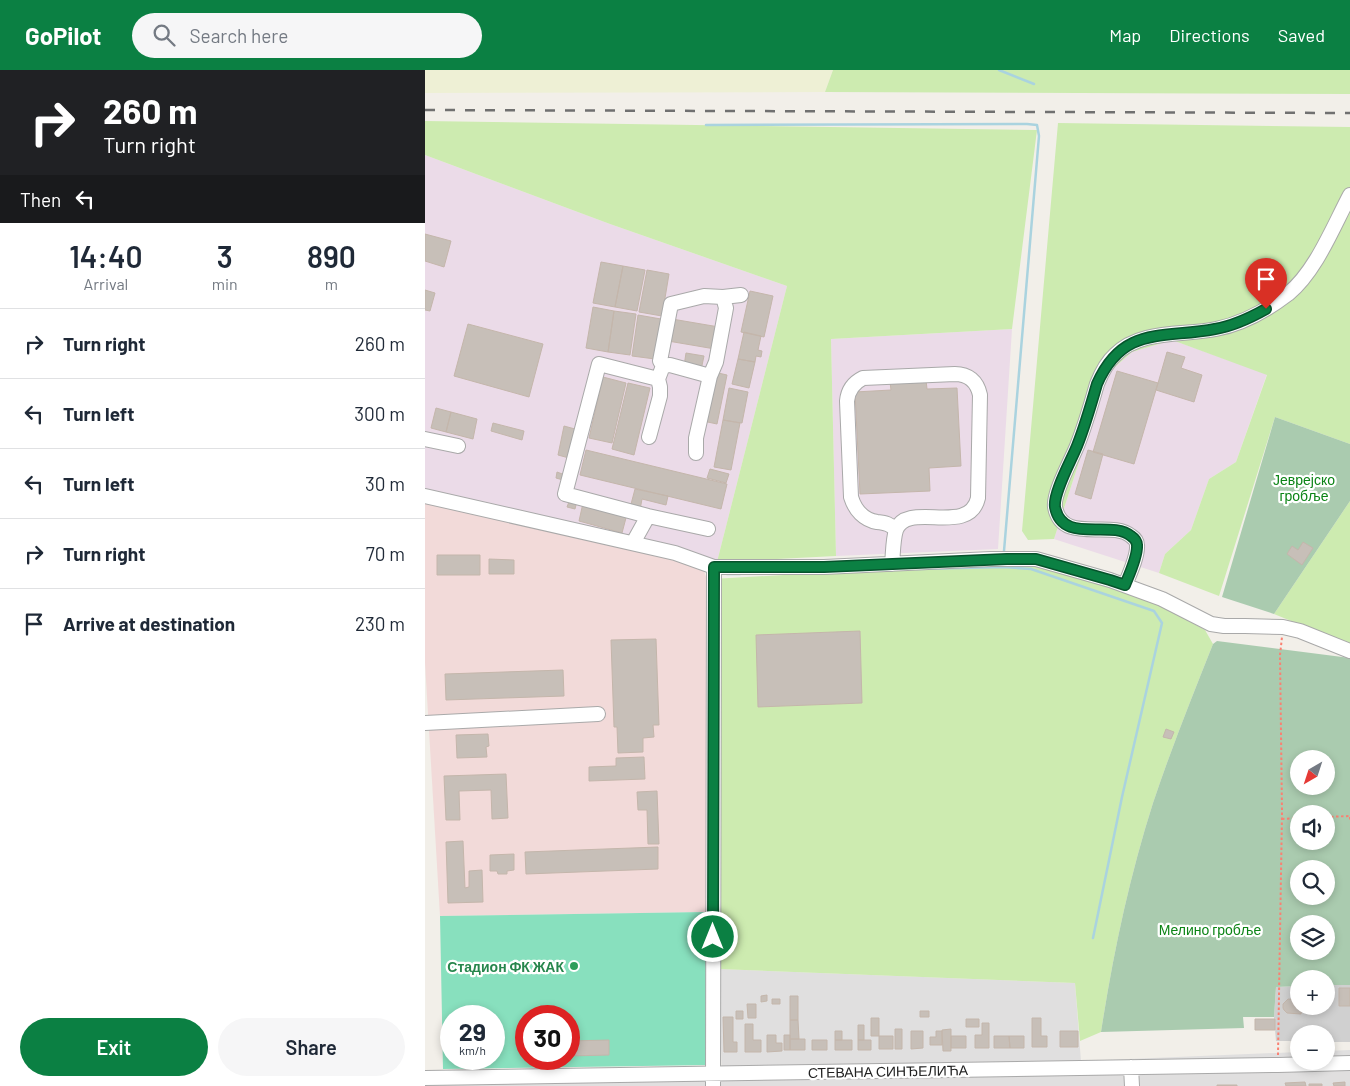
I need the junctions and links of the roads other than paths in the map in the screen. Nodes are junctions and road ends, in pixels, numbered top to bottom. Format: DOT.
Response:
graph roads {
  1 [pos="1350,195"];
  2 [pos="741,295"];
  3 [pos="723,297"];
  4 [pos="661,372"];
  5 [pos="710,376"];
  6 [pos="649,437"];
  7 [pos="425,439"];
  8 [pos="458,446"];
  9 [pos="696,453"];
  10 [pos="425,496"];
  11 [pos="648,516"];
  12 [pos="709,529"];
  13 [pos="896,530"];
  14 [pos="633,543"];
  15 [pos="892,564"];
  16 [pos="714,567"];
  17 [pos="1125,585"];
  18 [pos="1350,651"];
  19 [pos="598,714"];
  20 [pos="425,723"];
  21 [pos="1350,1062"];
  22 [pos="1131,1068"];
  23 [pos="425,1078"];
  24 [pos="713,1080"];
  25 [pos="1132,1086"];
  1 -- 17 [label="street"];
  2 -- 3 [label="street"];
  3 -- 4 [label="street"];
  3 -- 5 [label="street"];
  4 -- 5 [label="street"];
  4 -- 6 [label="street"];
  4 -- 11 [label="street"];
  5 -- 9 [label="street"];
  7 -- 8 [label="street"];
  10 -- 14 [label="street"];
  11 -- 12 [label="street"];
  11 -- 14 [label="street"];
  13 -- 13 [label="street"];
  13 -- 15 [label="street"];
  14 -- 16 [label="street"];
  15 -- 16 [label="street"];
  15 -- 17 [label="street"];
  16 -- 24 [label="street"];
  17 -- 18 [label="street"];
  19 -- 20 [label="street"];
  21 -- 22 [label="street, СТЕВАНА СИНЂЕЛИЋА"];
  22 -- 24 [label="street, СТЕВАНА СИНЂЕЛИЋА"];
  22 -- 25 [label="street"];
  23 -- 24 [label="street, СТЕВАНА СИНЂЕЛИЋА"];
}
